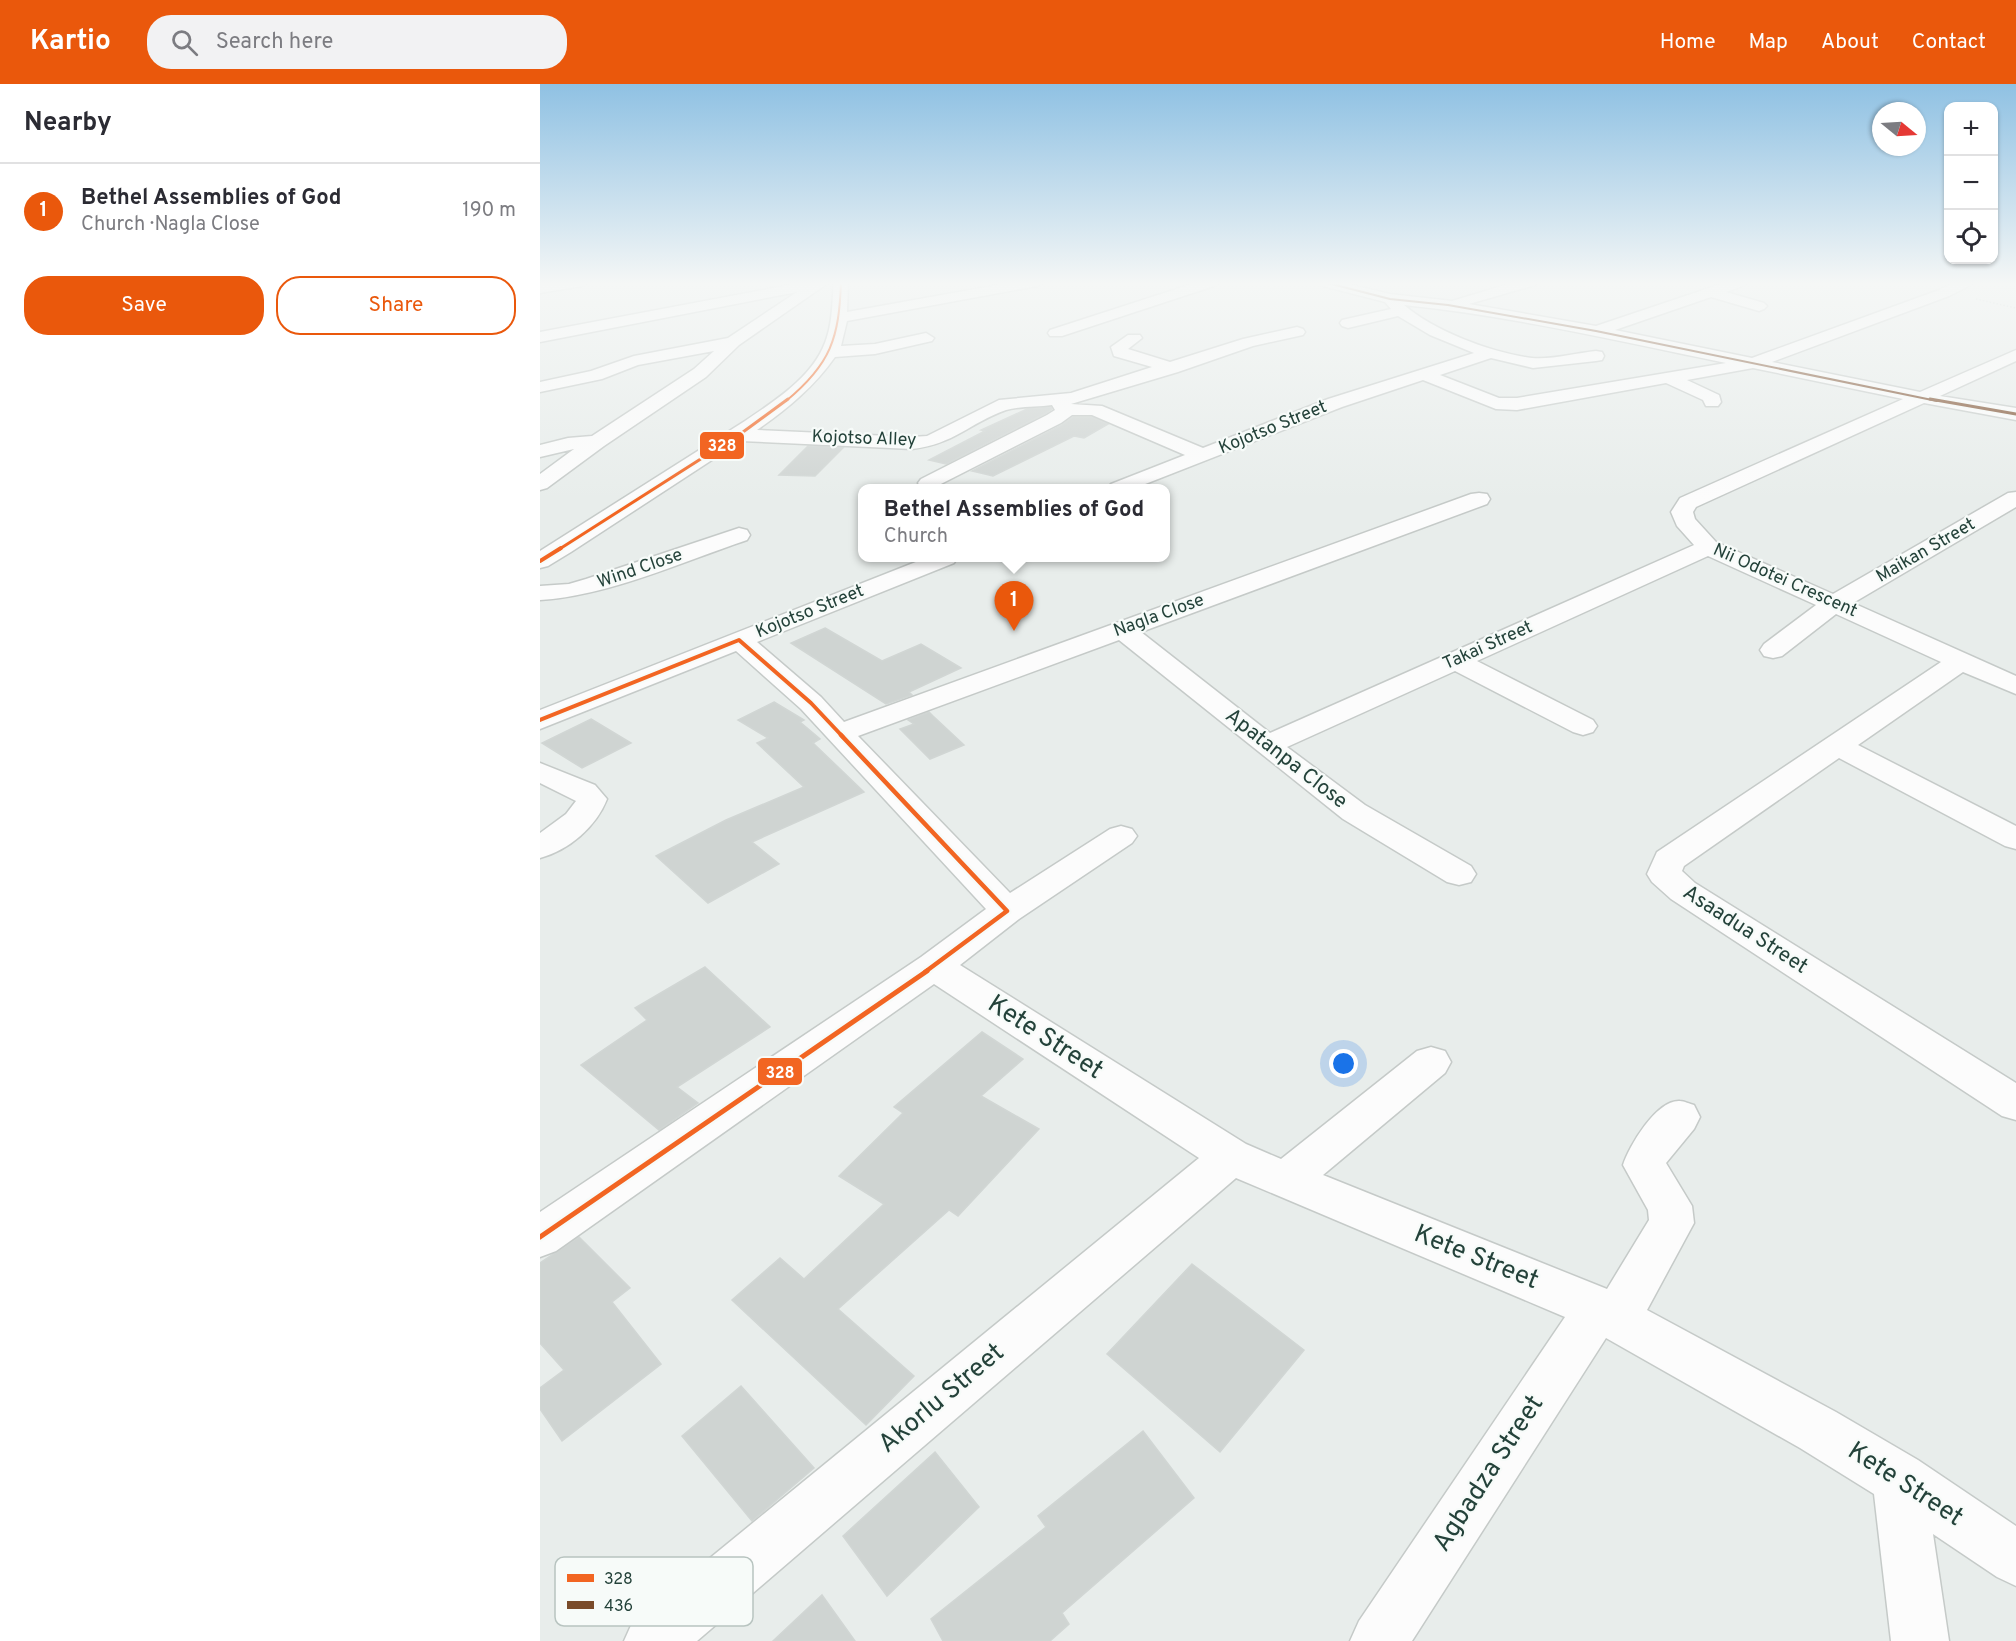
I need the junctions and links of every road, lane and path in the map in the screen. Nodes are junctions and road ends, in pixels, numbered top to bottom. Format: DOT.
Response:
graph roads {
  1 [pos="670,355"];
  2 [pos="720,355"];
  3 [pos="828,355"];
  4 [pos="1129,355"];
  5 [pos="1212,355"];
  6 [pos="1482,355"];
  7 [pos="1500,355"];
  8 [pos="1712,355"];
  9 [pos="1775,355"];
  10 [pos="2016,355"];
  11 [pos="1596,356"];
  12 [pos="1753,363"];
  13 [pos="1172,368"];
  14 [pos="1423,375"];
  15 [pos="1668,378"];
  16 [pos="540,387"];
  17 [pos="1925,398"];
  18 [pos="1712,402"];
  19 [pos="1061,405"];
  20 [pos="2016,414"];
  21 [pos="736,435"];
  22 [pos="597,442"];
  23 [pos="540,451"];
  24 [pos="1203,455"];
  25 [pos="928,483"];
  26 [pos="540,484"];
  27 [pos="1130,484"];
  28 [pos="2016,498"];
  29 [pos="1479,499"];
  30 [pos="739,535"];
  31 [pos="1708,547"];
  32 [pos="540,561"];
  33 [pos="936,562"];
  34 [pos="540,593"];
  35 [pos="1835,603"];
  36 [pos="1122,630"];
  37 [pos="739,640"];
  38 [pos="1773,650"];
  39 [pos="1455,660"];
  40 [pos="1961,661"];
  41 [pos="2016,686"];
  42 [pos="540,720"];
  43 [pos="1583,726"];
  44 [pos="840,734"];
  45 [pos="1267,745"];
  46 [pos="1838,746"];
  47 [pos="540,772"];
  48 [pos="1121,836"];
  49 [pos="2016,839"];
  50 [pos="540,847"];
  51 [pos="1459,874"];
  52 [pos="1007,911"];
  53 [pos="934,966"];
  54 [pos="1431,1062"];
  55 [pos="2016,1104"];
  56 [pos="1679,1117"];
  57 [pos="1231,1158"];
  58 [pos="1286,1180"];
  59 [pos="540,1237"];
  60 [pos="1607,1313"];
  61 [pos="1899,1479"];
  62 [pos="753,1557"];
  63 [pos="2016,1558"];
  64 [pos="671,1626"];
  65 [pos="653,1641"];
  66 [pos="1379,1641"];
  67 [pos="1920,1641"];
  1 -- 16 [label="street"];
  2 -- 22 [label="street"];
  3 -- 21 [label="street"];
  4 -- 13 [label="street"];
  5 -- 13 [label="street, Kojotso Alley"];
  6 -- 14 [label="street, Kojotso Street"];
  7 -- 11 [label="street"];
  8 -- 12 [label="street"];
  9 -- 12 [label="street"];
  10 -- 17 [label="street"];
  12 -- 15 [label="street"];
  12 -- 17 [label="street"];
  13 -- 19 [label="street, Kojotso Alley"];
  14 -- 15 [label="street"];
  14 -- 24 [label="street, Kojotso Street"];
  15 -- 18 [label="street"];
  17 -- 20 [label="street"];
  17 -- 31 [label="street, Nii Odotei Crescent"];
  19 -- 21 [label="street, Kojotso Alley"];
  19 -- 24 [label="street"];
  19 -- 25 [label="street"];
  21 -- 32 [label="street"];
  22 -- 23 [label="street"];
  22 -- 26 [label="street"];
  24 -- 27 [label="street, Kojotso Street"];
  28 -- 35 [label="street, Maikan Street"];
  29 -- 36 [label="street, Nagla Close"];
  30 -- 34 [label="street, Wind Close"];
  31 -- 35 [label="street, Nii Odotei Crescent"];
  31 -- 39 [label="street, Takai Street"];
  33 -- 37 [label="street, Kojotso Street"];
  35 -- 38 [label="street, Maikan Street"];
  35 -- 40 [label="street, Nii Odotei Crescent"];
  36 -- 44 [label="street, Nagla Close"];
  36 -- 45 [label="street, Apatanpa Close"];
  37 -- 42 [label="street, Kojotso Street"];
  37 -- 44 [label="street"];
  39 -- 43 [label="street"];
  39 -- 45 [label="street, Takai Street"];
  40 -- 41 [label="street, Nii Odotei Crescent"];
  40 -- 46 [label="street, Asaadua Street"];
  44 -- 52 [label="street"];
  45 -- 51 [label="street, Apatanpa Close"];
  46 -- 49 [label="street"];
  46 -- 55 [label="street, Asaadua Street"];
  47 -- 50 [label="street"];
  48 -- 52 [label="street"];
  52 -- 53 [label="street"];
  53 -- 57 [label="street, Kete Street"];
  53 -- 59 [label="street"];
  54 -- 58 [label="street"];
  56 -- 60 [label="street, Agbadza Street"];
  57 -- 58 [label="street, Kete Street"];
  57 -- 62 [label="street, Akorlu Street"];
  58 -- 60 [label="street, Kete Street"];
  60 -- 61 [label="street, Kete Street"];
  60 -- 66 [label="street, Agbadza Street"];
  61 -- 63 [label="street, Kete Street"];
  61 -- 67 [label="street"];
  64 -- 65 [label="street, Akorlu Street"];
}
